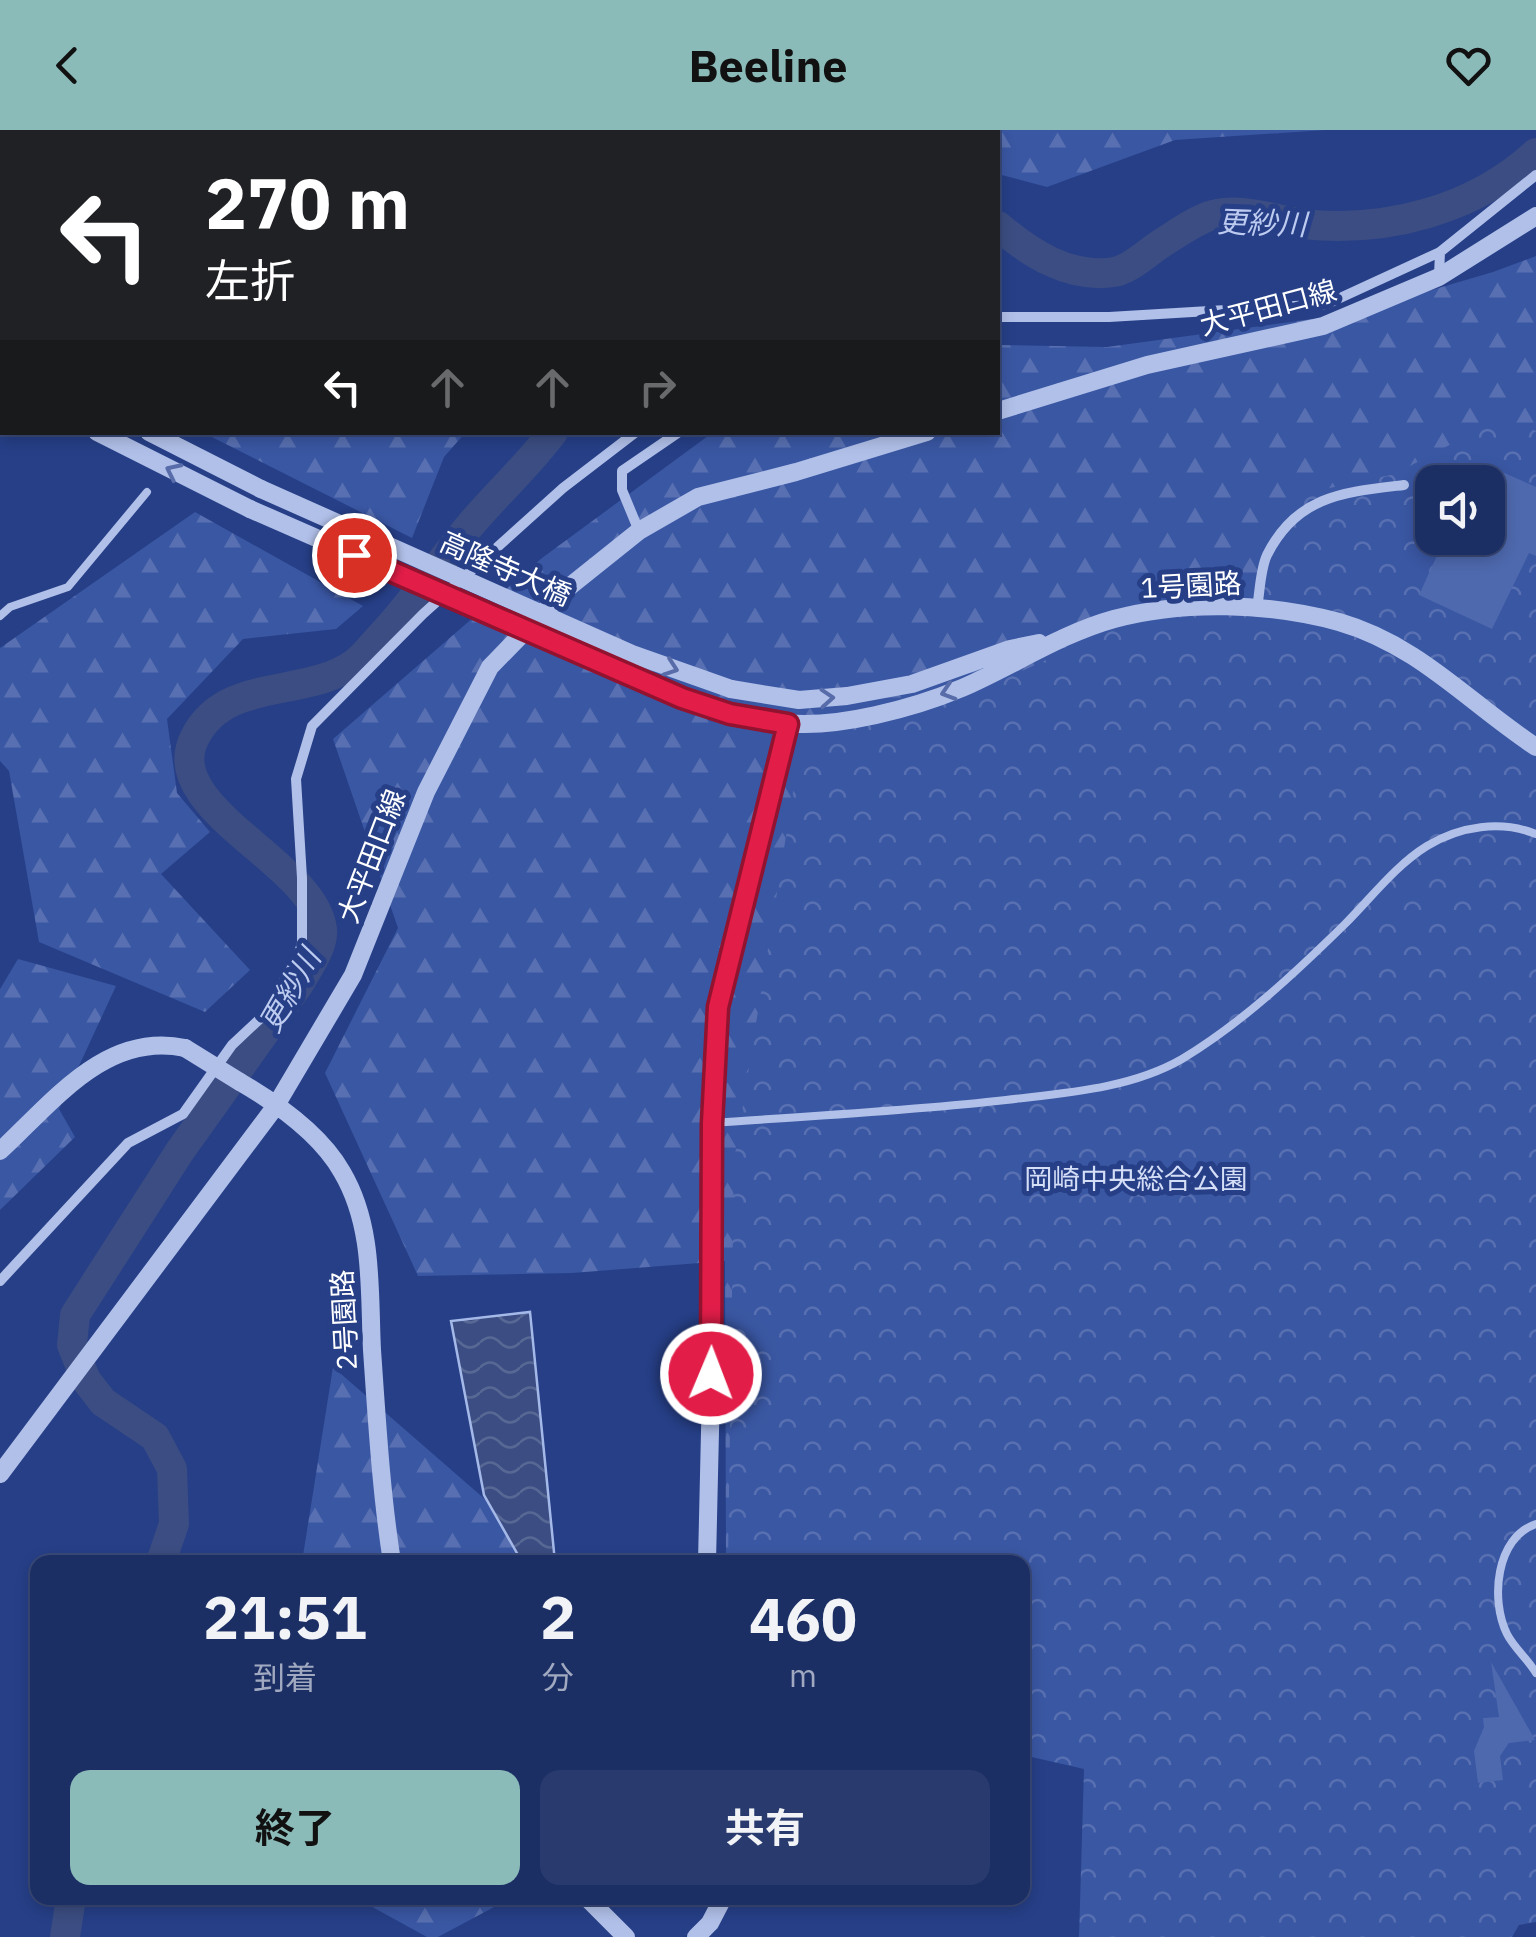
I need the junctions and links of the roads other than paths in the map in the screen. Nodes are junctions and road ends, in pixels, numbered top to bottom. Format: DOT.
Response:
graph roads {
  1 [pos="1536,175"];
  2 [pos="1536,216"];
  3 [pos="1440,252"];
  4 [pos="1438,277"];
  5 [pos="1000,317"];
  6 [pos="1000,410"];
  7 [pos="103,435"];
  8 [pos="155,435"];
  9 [pos="632,435"];
  10 [pos="675,435"];
  11 [pos="917,435"];
  12 [pos="1404,485"];
  13 [pos="147,492"];
  14 [pos="639,530"];
  15 [pos="1257,610"];
  16 [pos="0,616"];
  17 [pos="1069,636"];
  18 [pos="730,714"];
  19 [pos="788,724"];
  20 [pos="1536,747"];
  21 [pos="1536,834"];
  22 [pos="275,1107"];
  23 [pos="712,1123"];
  24 [pos="0,1151"];
  25 [pos="0,1281"];
  26 [pos="0,1474"];
  27 [pos="1536,1524"];
  28 [pos="391,1555"];
  29 [pos="707,1555"];
  30 [pos="1536,1672"];
  31 [pos="594,1905"];
  32 [pos="719,1905"];
  33 [pos="626,1937"];
  34 [pos="696,1937"];
  1 -- 3 [label="street"];
  2 -- 4 [label="street, 大平田口線"];
  3 -- 4 [label="street"];
  3 -- 5 [label="street"];
  4 -- 6 [label="street, 大平田口線"];
  18 -- 7 [label="street, 高隆寺大橋, one-way, bridge"];
  8 -- 17 [label="street, 高隆寺大橋, one-way, bridge"];
  9 -- 25 [label="street"];
  10 -- 14 [label="street"];
  11 -- 14 [label="street, 大平田口線"];
  12 -- 15 [label="street"];
  13 -- 16 [label="lane"];
  14 -- 22 [label="street, 大平田口線"];
  15 -- 17 [label="street, 1号園路"];
  15 -- 20 [label="street, 1号園路"];
  17 -- 19 [label="street, 1号園路, one-way"];
  18 -- 19 [label="street, 1号園路"];
  19 -- 23 [label="street"];
  21 -- 23 [label="lane"];
  22 -- 24 [label="street, 2号園路, bridge"];
  22 -- 26 [label="street, 大平田口線"];
  22 -- 28 [label="street, 2号園路"];
  23 -- 29 [label="street"];
  27 -- 30 [label="lane"];
  31 -- 33 [label="street"];
  32 -- 34 [label="street"];
}
